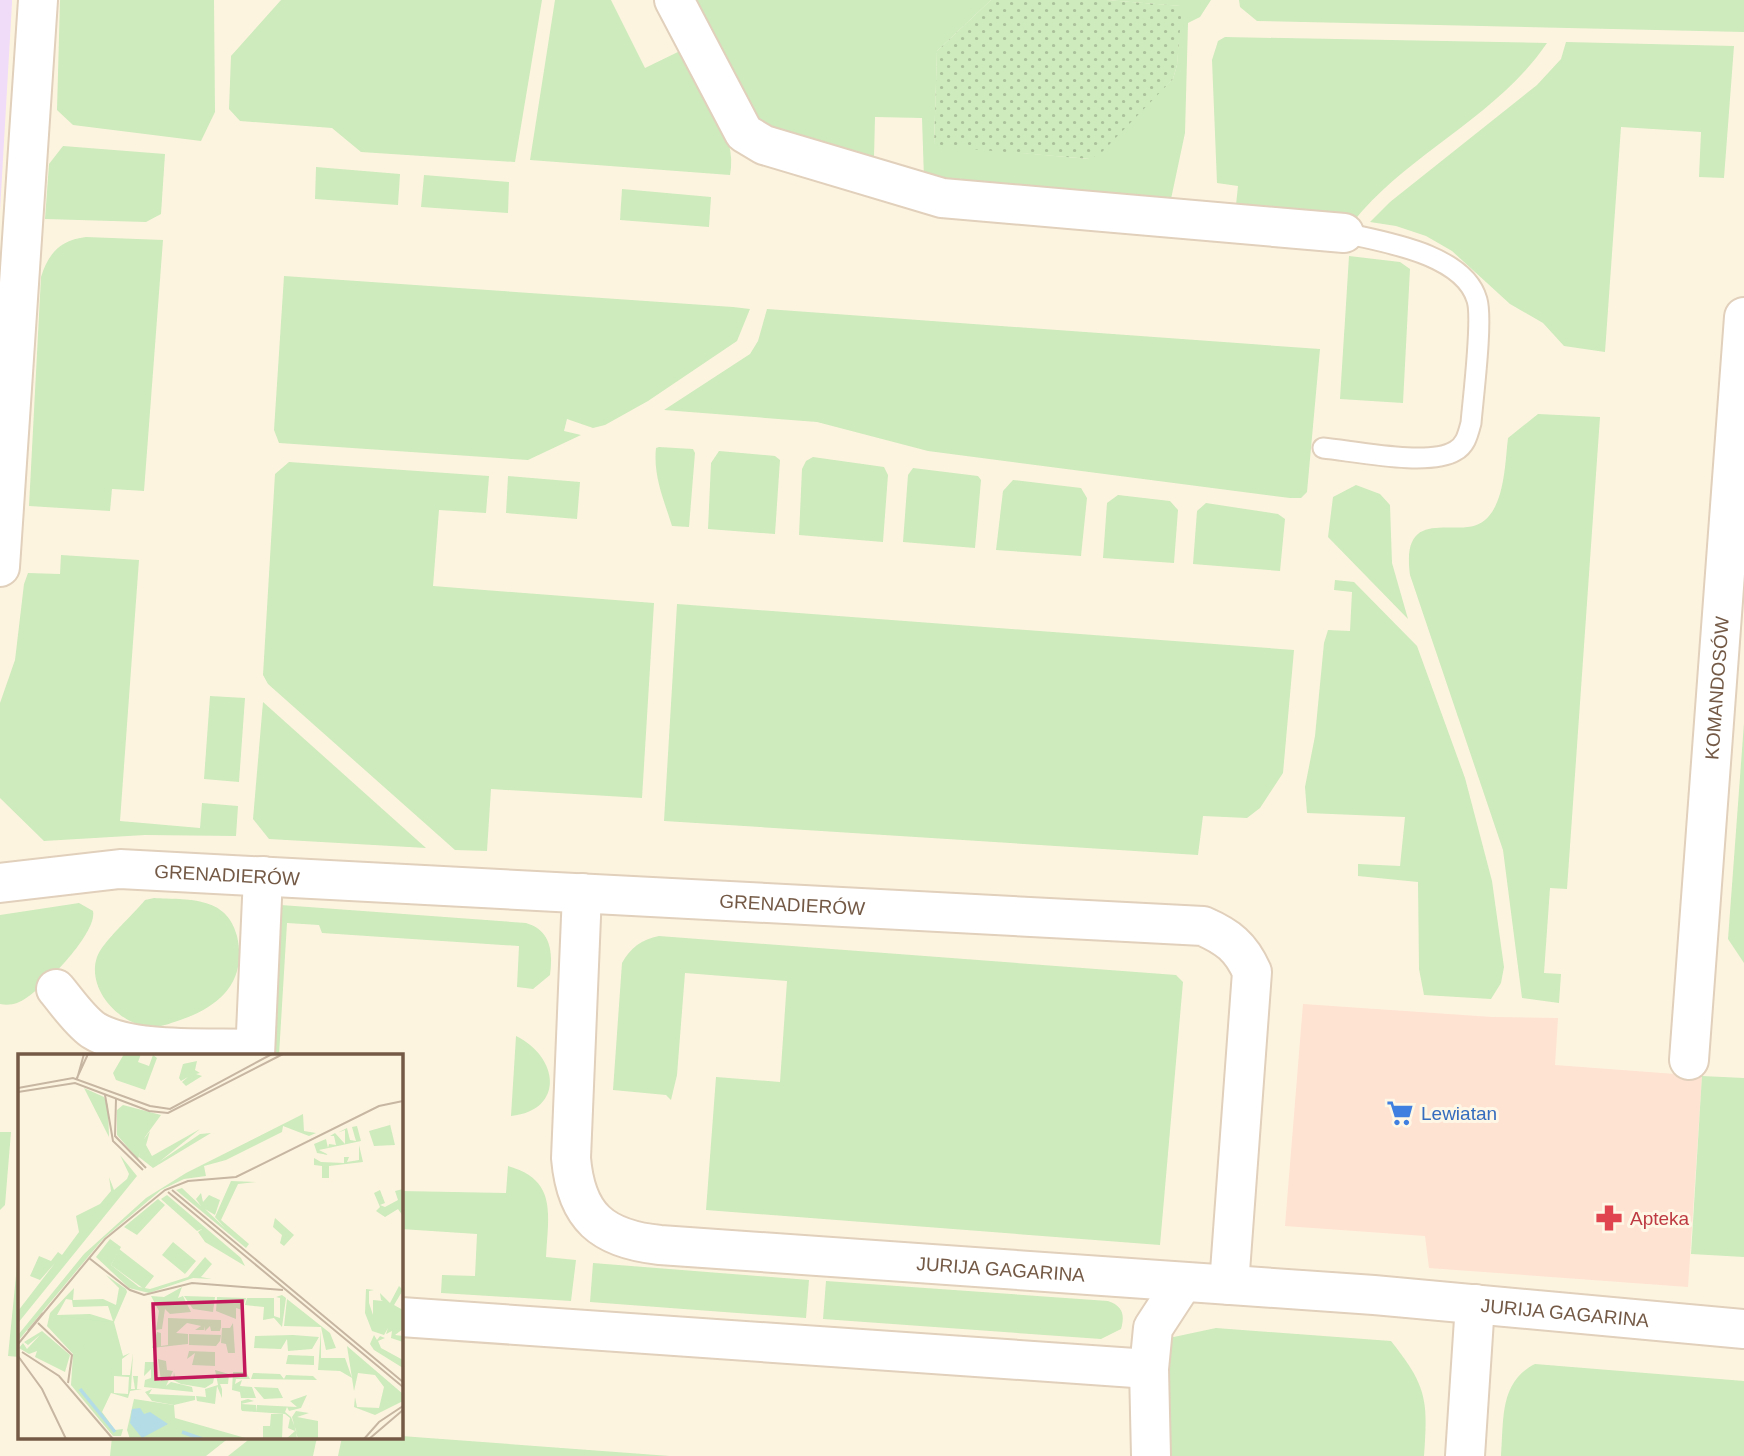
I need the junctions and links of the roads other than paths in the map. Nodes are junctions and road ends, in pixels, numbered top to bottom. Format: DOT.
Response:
graph roads {
  1 [pos="38,0"];
  2 [pos="674,0"];
  3 [pos="1344,233"];
  4 [pos="1744,317"];
  5 [pos="1323,448"];
  6 [pos="0,567"];
  7 [pos="263,876"];
  8 [pos="0,883"];
  9 [pos="582,893"];
  10 [pos="56,989"];
  11 [pos="255,1052"];
  12 [pos="1689,1060"];
  13 [pos="1183,1282"];
  14 [pos="1229,1285"];
  15 [pos="1475,1304"];
  16 [pos="402,1317"];
  17 [pos="1744,1329"];
  18 [pos="1149,1369"];
  19 [pos="1151,1456"];
  20 [pos="1465,1456"];
  1 -- 6 [label="street"];
  2 -- 3 [label="street"];
  3 -- 5 [label="lane"];
  4 -- 12 [label="street, KOMANDOSÓW"];
  7 -- 8 [label="street, GRENADIERÓW"];
  7 -- 9 [label="street, GRENADIERÓW"];
  7 -- 11 [label="street"];
  9 -- 13 [label="street, JURIJA GAGARINA"];
  9 -- 14 [label="street, GRENADIERÓW"];
  10 -- 11 [label="street"];
  13 -- 14 [label="street, JURIJA GAGARINA"];
  13 -- 18 [label="street"];
  14 -- 15 [label="street, JURIJA GAGARINA"];
  15 -- 17 [label="street, JURIJA GAGARINA"];
  15 -- 20 [label="street"];
  16 -- 18 [label="street"];
  18 -- 19 [label="street"];
}
